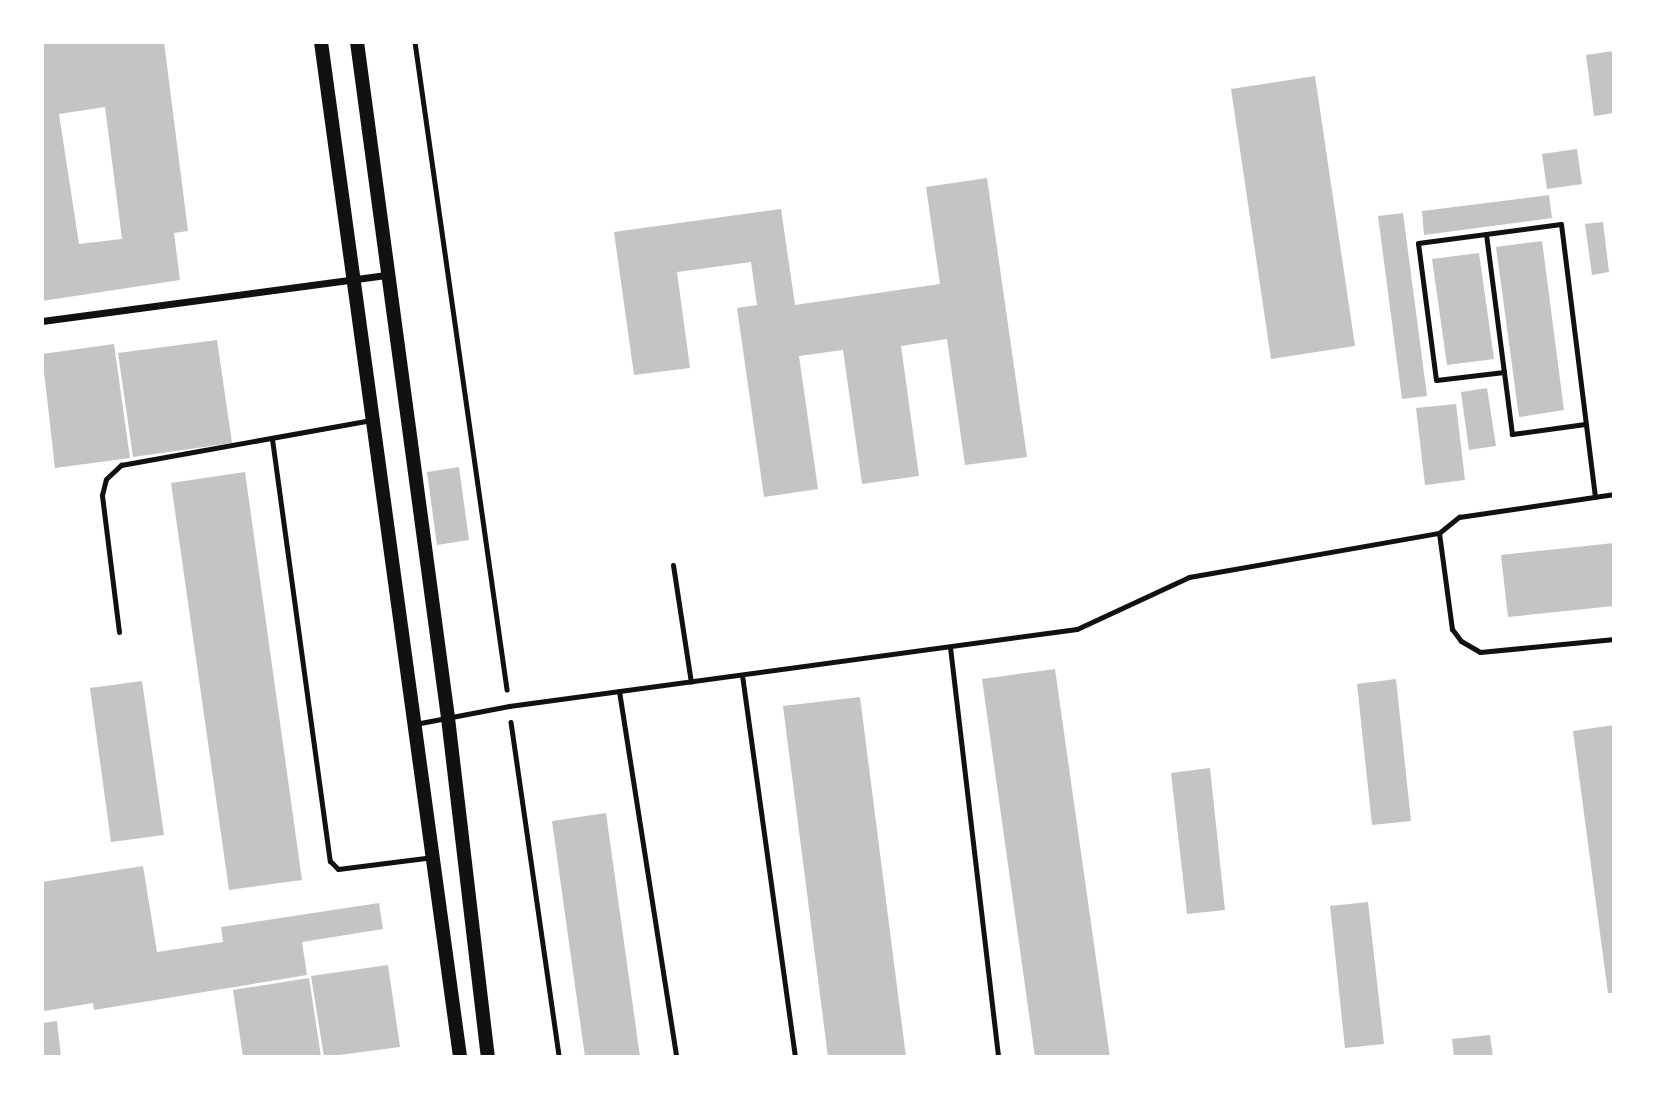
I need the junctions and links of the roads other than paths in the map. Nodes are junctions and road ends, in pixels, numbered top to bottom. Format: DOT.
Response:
graph roads {
  1 [pos="321,42"];
  2 [pos="356,42"];
  3 [pos="1486,234"];
  4 [pos="388,275"];
  5 [pos="354,280"];
  6 [pos="42,321"];
  7 [pos="1504,372"];
  8 [pos="373,419"];
  9 [pos="1586,424"];
  10 [pos="272,439"];
  11 [pos="1614,494"];
  12 [pos="1595,497"];
  13 [pos="1439,533"];
  14 [pos="673,565"];
  15 [pos="119,632"];
  16 [pos="1614,639"];
  17 [pos="950,647"];
  18 [pos="742,675"];
  19 [pos="691,682"];
  20 [pos="620,691"];
  21 [pos="448,718"];
  22 [pos="415,724"];
  23 [pos="433,857"];
  24 [pos="458,1057"];
  25 [pos="488,1057"];
  26 [pos="676,1057"];
  27 [pos="795,1057"];
  28 [pos="998,1057"];
  1 -- 5 [label="main road"];
  2 -- 4 [label="main road"];
  3 -- 7 [label="lane"];
  3 -- 7 [label="lane"];
  3 -- 9 [label="lane"];
  4 -- 5 [label="street"];
  4 -- 21 [label="main road"];
  5 -- 6 [label="street"];
  5 -- 8 [label="main road"];
  7 -- 9 [label="lane"];
  8 -- 10 [label="lane"];
  8 -- 22 [label="main road"];
  9 -- 12 [label="lane"];
  10 -- 15 [label="lane"];
  10 -- 23 [label="lane"];
  11 -- 12 [label="lane"];
  12 -- 13 [label="lane"];
  13 -- 16 [label="lane"];
  13 -- 17 [label="lane"];
  14 -- 19 [label="lane"];
  17 -- 18 [label="lane"];
  17 -- 28 [label="lane"];
  18 -- 19 [label="lane"];
  18 -- 27 [label="lane"];
  19 -- 20 [label="lane"];
  20 -- 21 [label="lane"];
  20 -- 26 [label="lane"];
  21 -- 22 [label="lane"];
  21 -- 25 [label="main road"];
  22 -- 23 [label="main road"];
  23 -- 24 [label="main road"];
}
